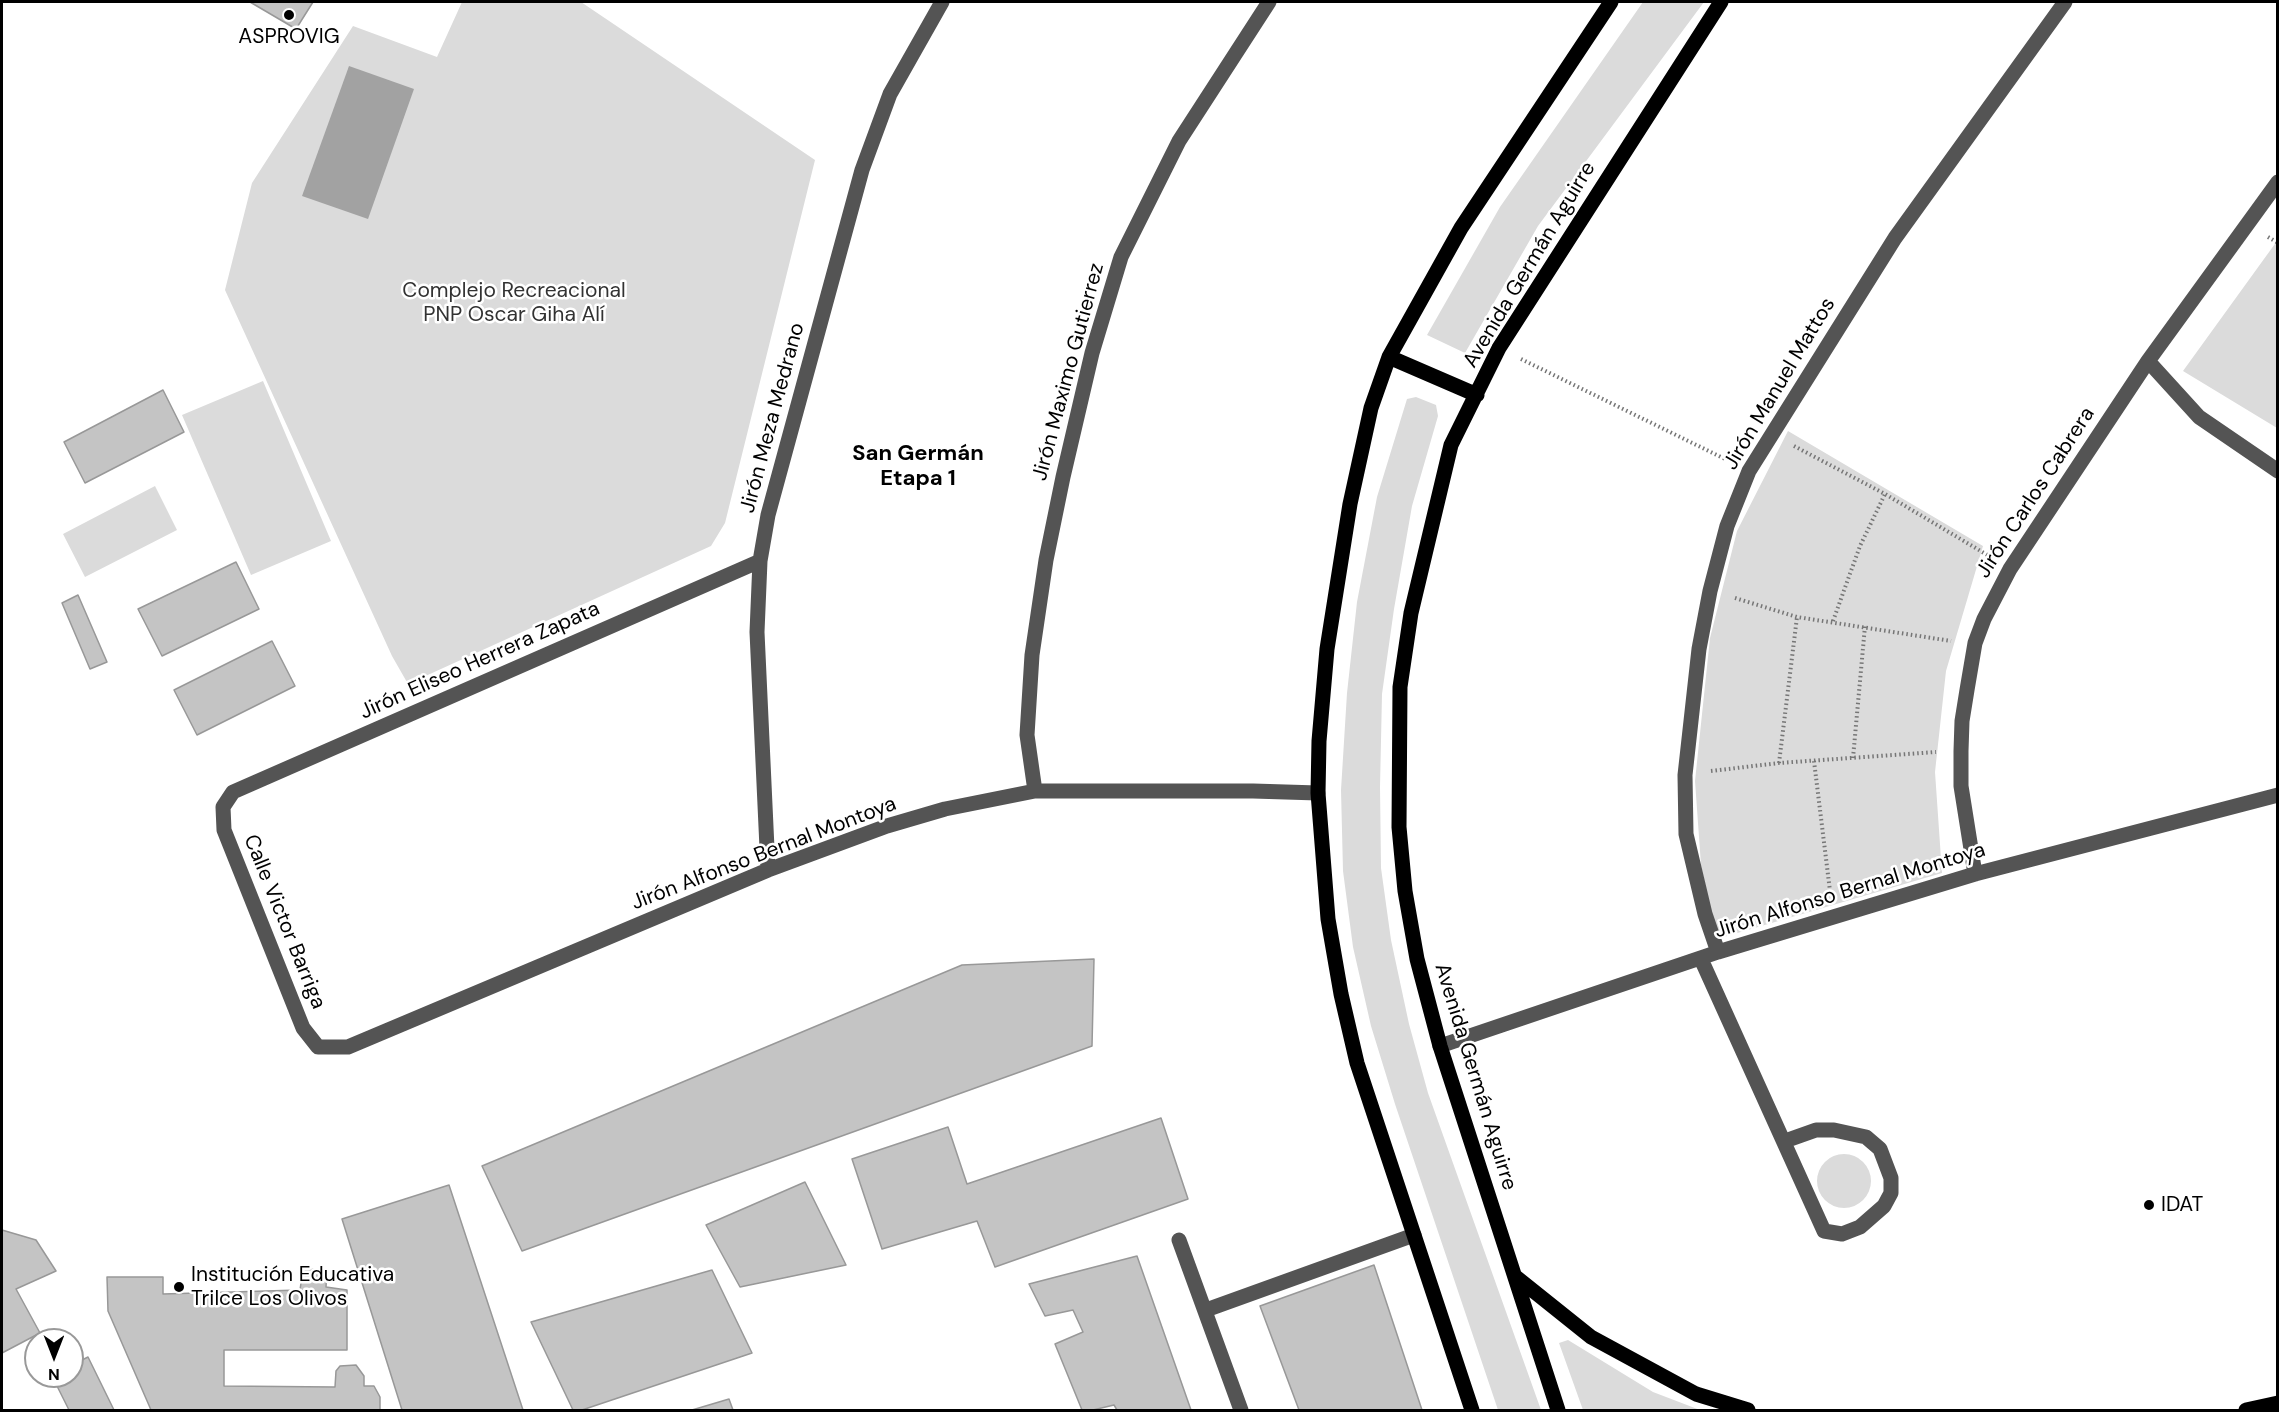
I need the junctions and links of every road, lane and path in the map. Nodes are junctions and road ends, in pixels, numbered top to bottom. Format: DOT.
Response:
graph roads {
  1 [pos="942,2"];
  2 [pos="1269,2"];
  3 [pos="1611,2"];
  4 [pos="1721,2"];
  5 [pos="2065,2"];
  6 [pos="2277,182"];
  7 [pos="1499,348"];
  8 [pos="1389,357"];
  9 [pos="2148,361"];
  10 [pos="1477,395"];
  11 [pos="1772,434"];
  12 [pos="1749,471"];
  13 [pos="2277,471"];
  14 [pos="1885,494"];
  15 [pos="760,561"];
  16 [pos="2010,569"];
  17 [pos="1710,591"];
  18 [pos="1797,616"];
  19 [pos="1833,621"];
  20 [pos="1865,626"];
  21 [pos="1975,643"];
  22 [pos="1961,751"];
  23 [pos="1853,758"];
  24 [pos="1814,761"];
  25 [pos="1779,763"];
  26 [pos="1684,774"];
  27 [pos="1035,791"];
  28 [pos="1318,793"];
  29 [pos="2277,795"];
  30 [pos="223,807"];
  31 [pos="768,870"];
  32 [pos="1975,874"];
  33 [pos="1834,917"];
  34 [pos="1718,952"];
  35 [pos="1701,959"];
  36 [pos="1440,1046"];
  37 [pos="318,1047"];
  38 [pos="1785,1141"];
  39 [pos="1414,1234"];
  40 [pos="1179,1240"];
  41 [pos="1516,1277"];
  42 [pos="1206,1310"];
  43 [pos="2277,1403"];
  44 [pos="1241,1410"];
  45 [pos="1472,1410"];
  46 [pos="1558,1410"];
  47 [pos="1748,1410"];
  48 [pos="2246,1410"];
  1 -- 15 [label="street, Jirón Meza Medrano"];
  2 -- 27 [label="street, Jirón Maximo Gutierrez"];
  3 -- 8 [label="main road"];
  4 -- 7 [label="main road, Avenida Germán Aguirre"];
  5 -- 11 [label="street, Jirón Manuel Mattos"];
  6 -- 9 [label="street, Jirón Carlos Cabrera"];
  7 -- 10 [label="main road, Avenida Germán Aguirre"];
  7 -- 12 [label="path"];
  8 -- 10 [label="main road"];
  8 -- 28 [label="main road"];
  9 -- 13 [label="street"];
  9 -- 16 [label="street, Jirón Carlos Cabrera"];
  10 -- 36 [label="main road, Avenida Germán Aguirre"];
  11 -- 12 [label="street, Jirón Manuel Mattos"];
  11 -- 14 [label="path"];
  12 -- 17 [label="street, Jirón Manuel Mattos"];
  14 -- 16 [label="path"];
  14 -- 19 [label="path"];
  15 -- 30 [label="street, Jirón Eliseo Herrera Zapata"];
  15 -- 31 [label="street, Jirón Meza Medrano"];
  16 -- 21 [label="street, Jirón Carlos Cabrera"];
  17 -- 18 [label="path"];
  17 -- 26 [label="street, Jirón Manuel Mattos"];
  18 -- 19 [label="path"];
  18 -- 25 [label="path"];
  19 -- 20 [label="path"];
  20 -- 21 [label="path"];
  20 -- 23 [label="path"];
  21 -- 22 [label="street, Jirón Carlos Cabrera"];
  22 -- 23 [label="path"];
  22 -- 32 [label="street, Jirón Carlos Cabrera"];
  23 -- 24 [label="path"];
  24 -- 25 [label="path"];
  24 -- 33 [label="path"];
  25 -- 26 [label="path"];
  26 -- 34 [label="street, Jirón Manuel Mattos"];
  27 -- 28 [label="street, Jirón Alfonso Bernal Montoya"];
  27 -- 31 [label="street, Jirón Alfonso Bernal Montoya"];
  28 -- 39 [label="main road"];
  29 -- 32 [label="street, Jirón Alfonso Bernal Montoya"];
  30 -- 37 [label="street, Calle Victor Barriga"];
  31 -- 37 [label="street, Jirón Alfonso Bernal Montoya"];
  32 -- 33 [label="street, Jirón Alfonso Bernal Montoya"];
  33 -- 34 [label="street, Jirón Alfonso Bernal Montoya"];
  34 -- 35 [label="street, Jirón Alfonso Bernal Montoya"];
  35 -- 36 [label="street, Jirón Alfonso Bernal Montoya"];
  35 -- 38 [label="street"];
  36 -- 41 [label="main road, Avenida Germán Aguirre"];
  38 -- 38 [label="street"];
  39 -- 42 [label="street"];
  39 -- 45 [label="main road"];
  40 -- 42 [label="street"];
  41 -- 46 [label="main road, Avenida Germán Aguirre"];
  41 -- 47 [label="main road"];
  42 -- 44 [label="street"];
  43 -- 48 [label="main road"];
}
